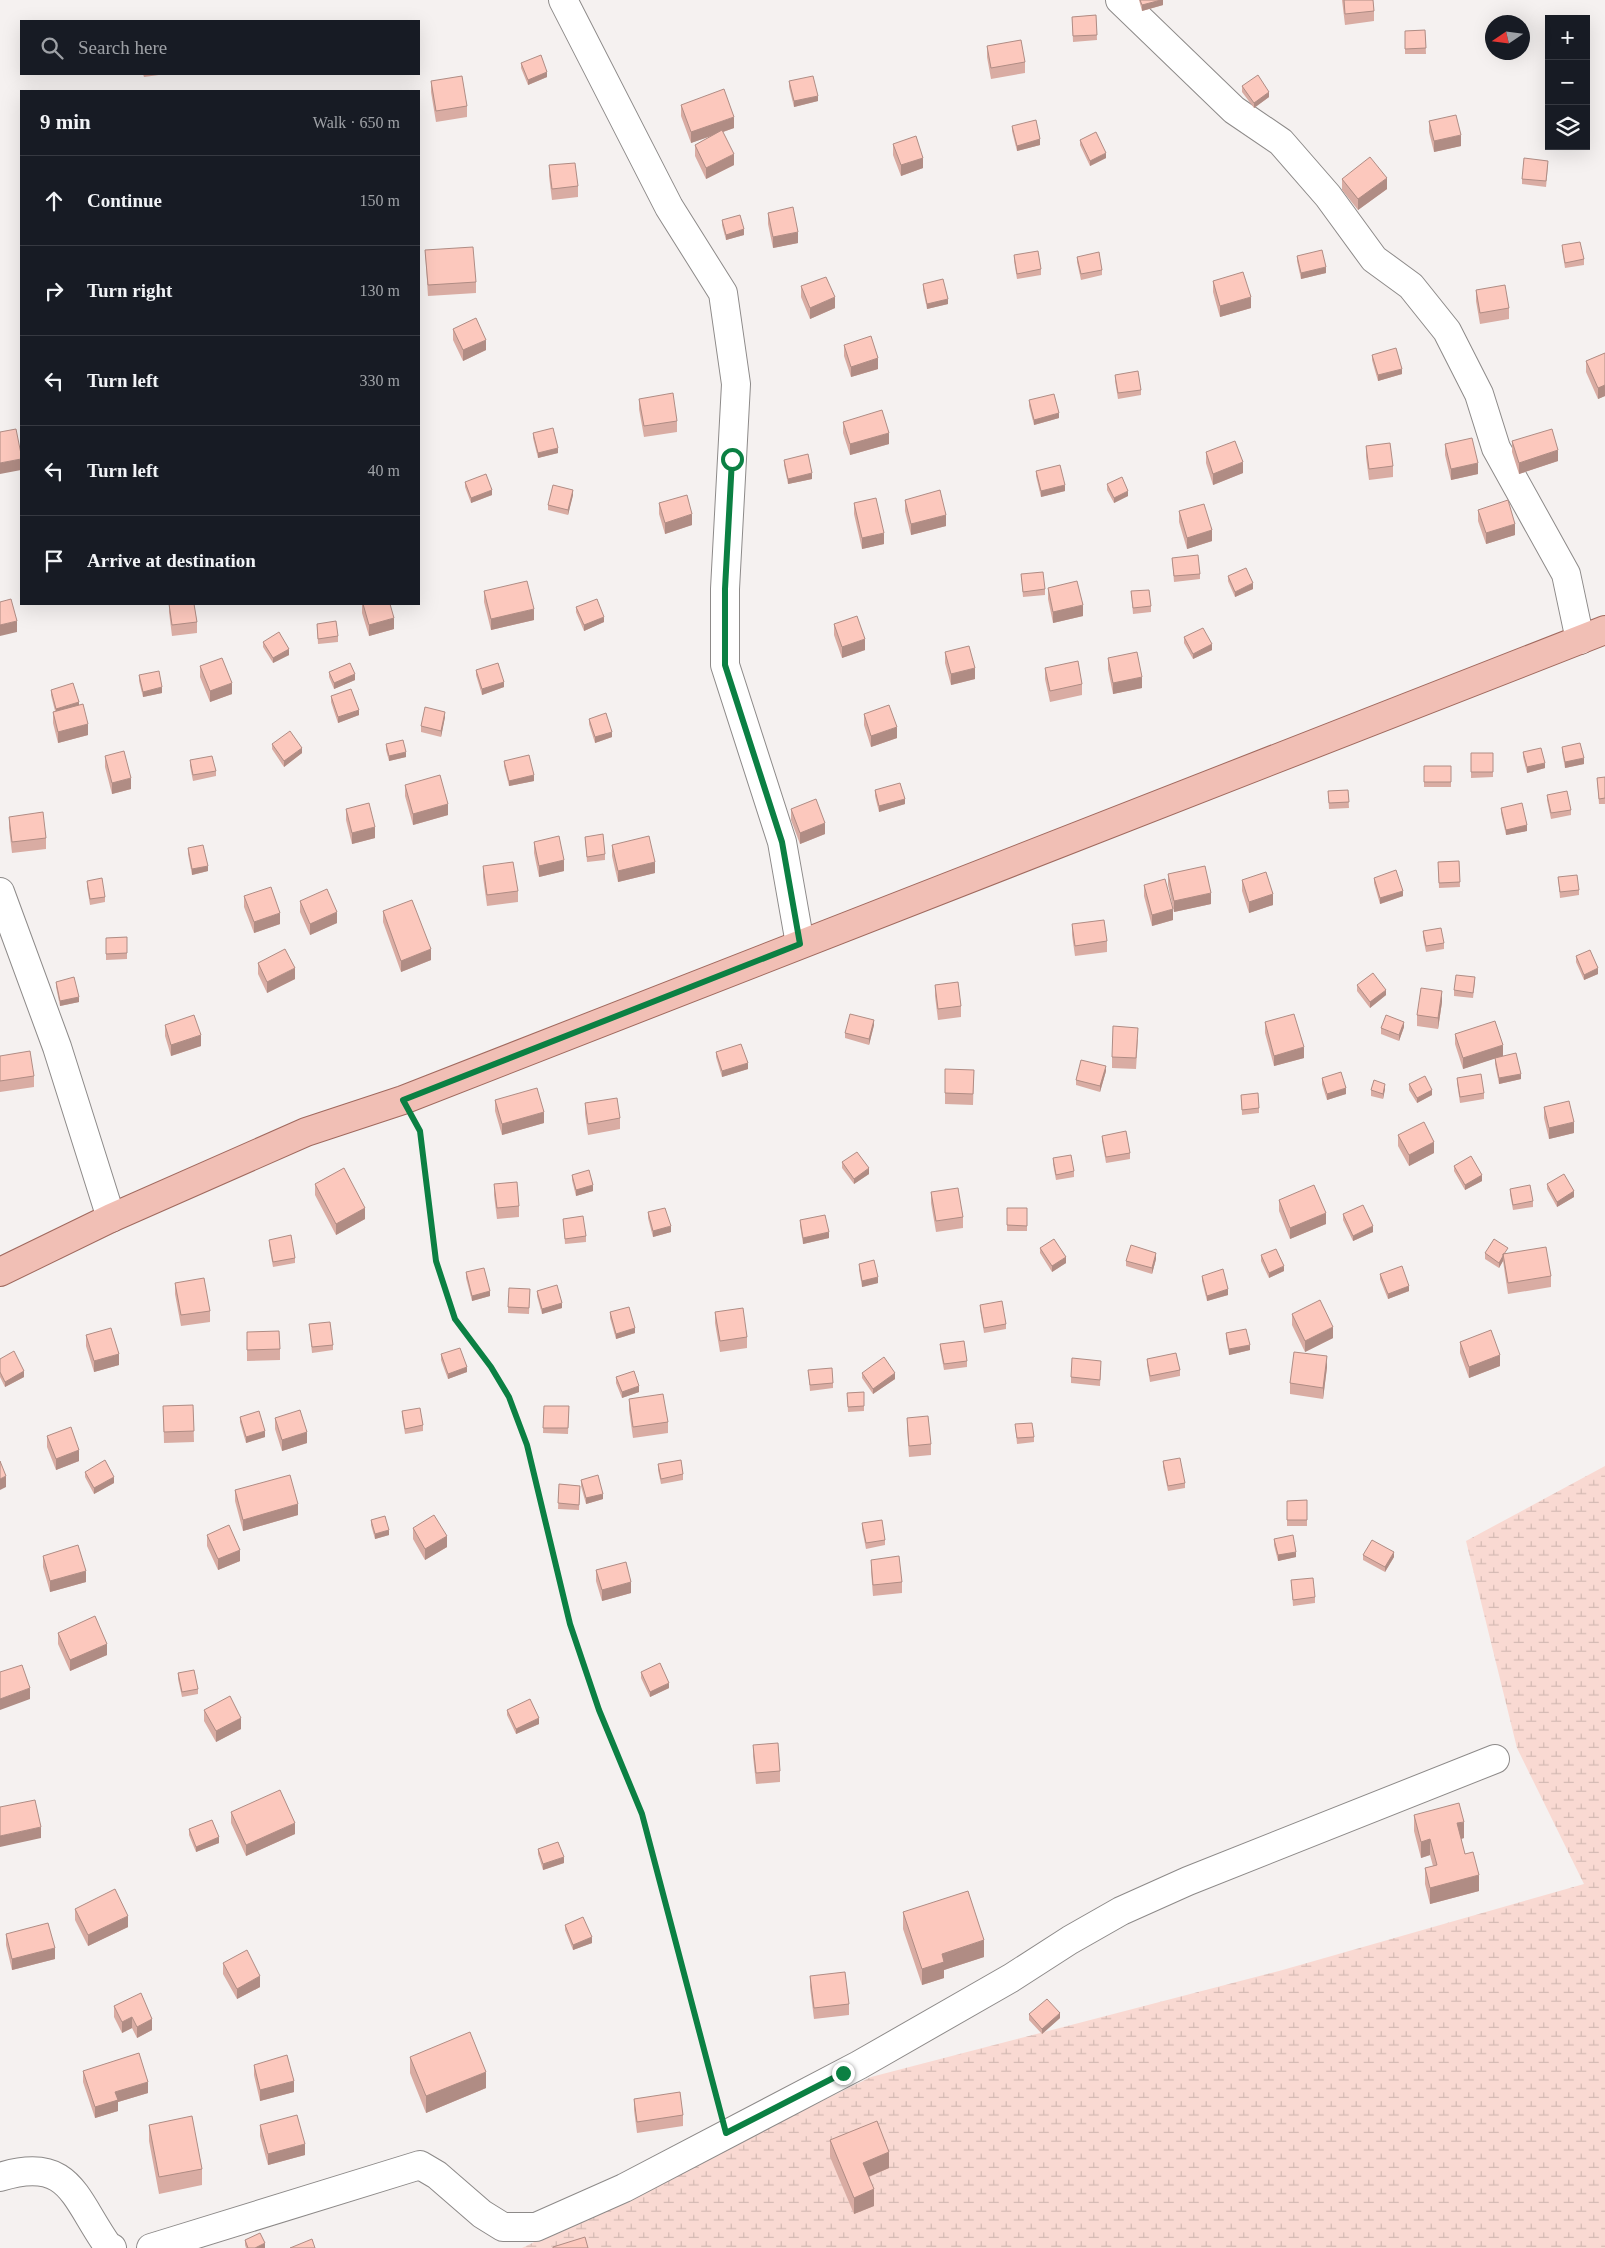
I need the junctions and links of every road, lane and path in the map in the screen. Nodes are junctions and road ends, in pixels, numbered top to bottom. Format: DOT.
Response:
graph roads {
  1 [pos="563,0"];
  2 [pos="1120,0"];
  3 [pos="1593,635"];
  4 [pos="0,892"];
  5 [pos="800,944"];
  6 [pos="403,1100"];
  7 [pos="111,1218"];
  8 [pos="0,1272"];
  9 [pos="1495,1759"];
  10 [pos="726,2133"];
  11 [pos="0,2177"];
  12 [pos="112,2248"];
  13 [pos="151,2248"];
  1 -- 5 [label="street"];
  2 -- 3 [label="street"];
  3 -- 5 [label="main road"];
  4 -- 7 [label="street"];
  5 -- 6 [label="main road"];
  6 -- 7 [label="main road"];
  6 -- 10 [label="path"];
  7 -- 8 [label="main road"];
  9 -- 10 [label="street"];
  10 -- 13 [label="street"];
  11 -- 12 [label="street"];
}
